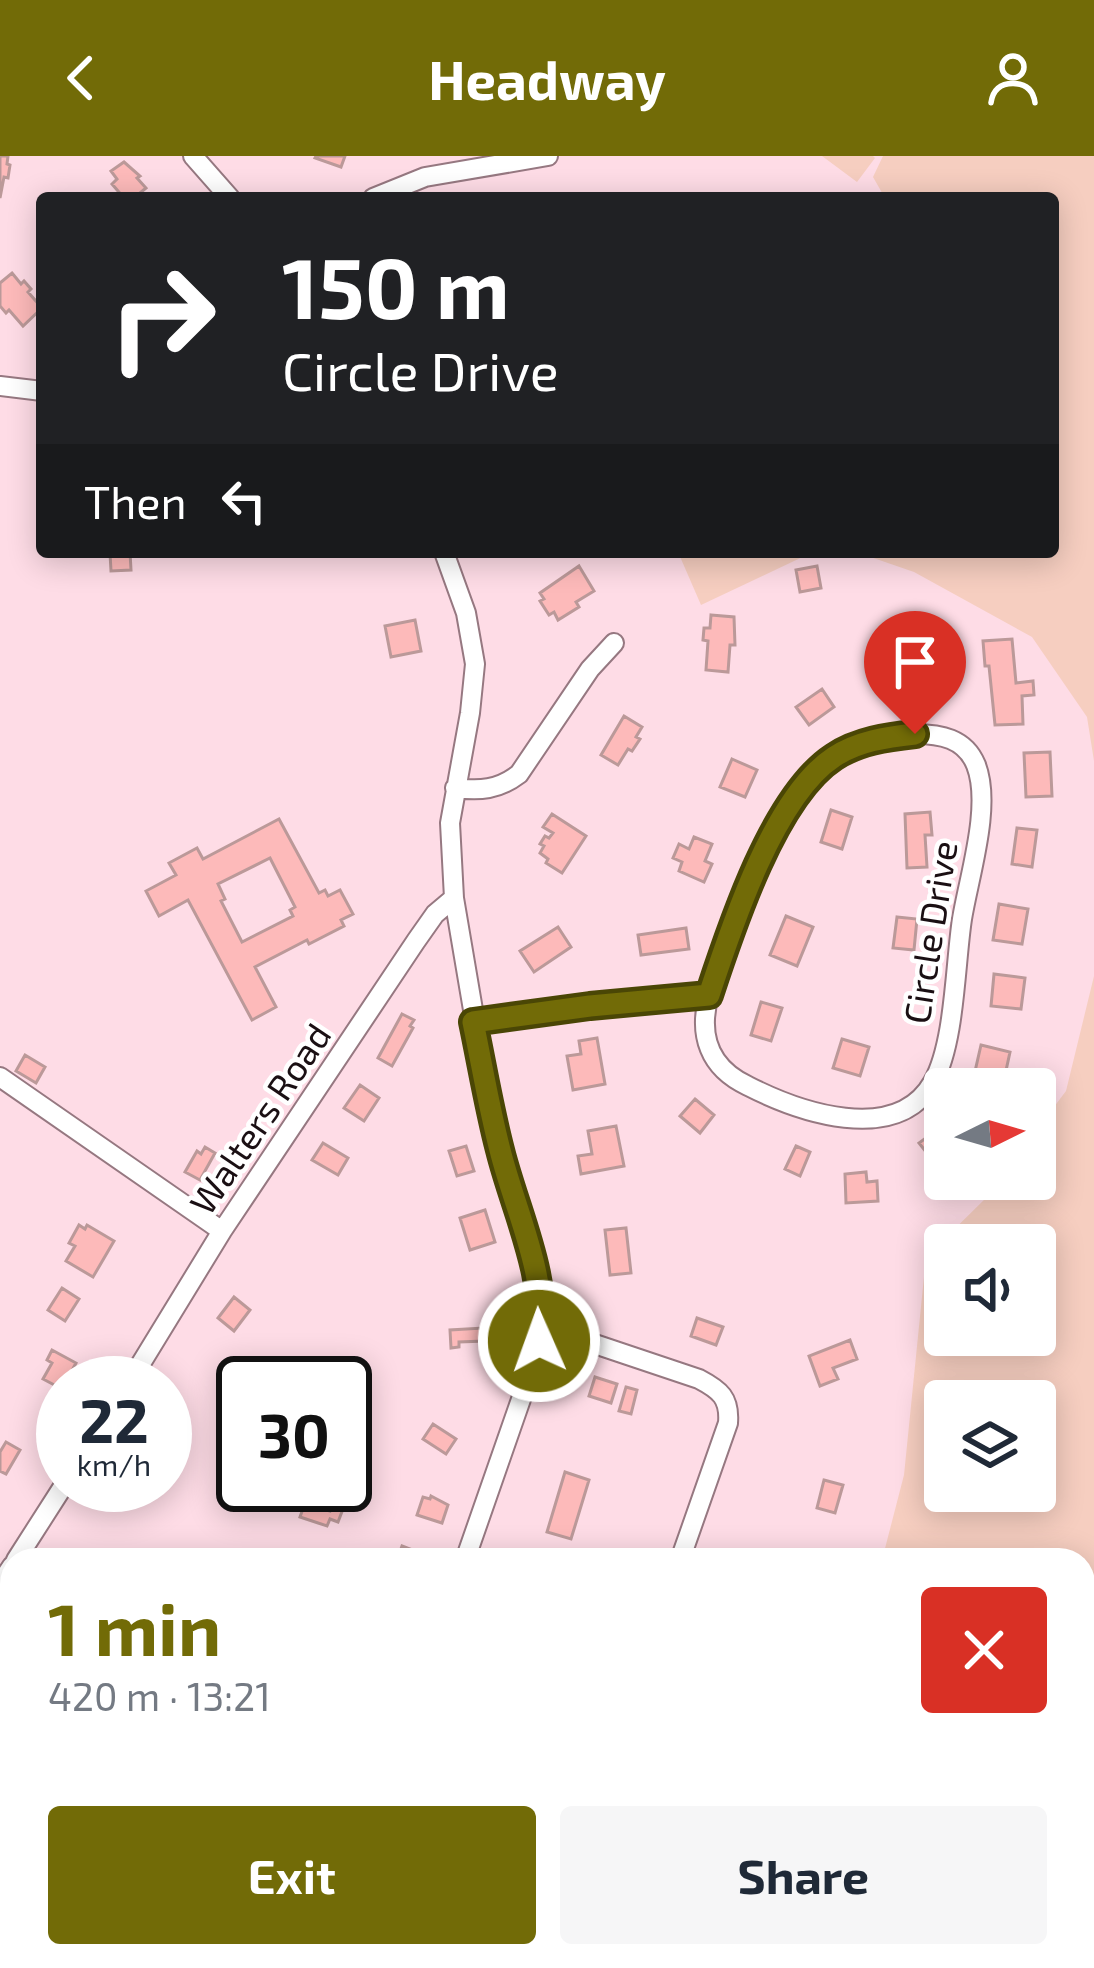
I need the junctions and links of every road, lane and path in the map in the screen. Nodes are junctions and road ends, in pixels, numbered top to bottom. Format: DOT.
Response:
graph roads {
  1 [pos="193,156"];
  2 [pos="548,156"];
  3 [pos="225,192"];
  4 [pos="388,192"];
  5 [pos="0,386"];
  6 [pos="36,390"];
  7 [pos="446,558"];
  8 [pos="614,643"];
  9 [pos="455,788"];
  10 [pos="454,898"];
  11 [pos="709,995"];
  12 [pos="473,1022"];
  13 [pos="0,1077"];
  14 [pos="223,1232"];
  15 [pos="541,1326"];
  16 [pos="147,1356"];
  17 [pos="47,1512"];
  18 [pos="24,1548"];
  19 [pos="469,1548"];
  20 [pos="684,1548"];
  1 -- 3 [label="street"];
  2 -- 4 [label="street"];
  5 -- 6 [label="street"];
  7 -- 9 [label="street"];
  8 -- 9 [label="street"];
  9 -- 10 [label="street"];
  10 -- 12 [label="street"];
  10 -- 14 [label="street, Walters Road"];
  11 -- 11 [label="street, Circle Drive"];
  11 -- 12 [label="street"];
  12 -- 15 [label="street"];
  13 -- 14 [label="street"];
  14 -- 16 [label="street, Walters Road"];
  15 -- 19 [label="street"];
  15 -- 20 [label="street"];
  17 -- 18 [label="street"];
}
